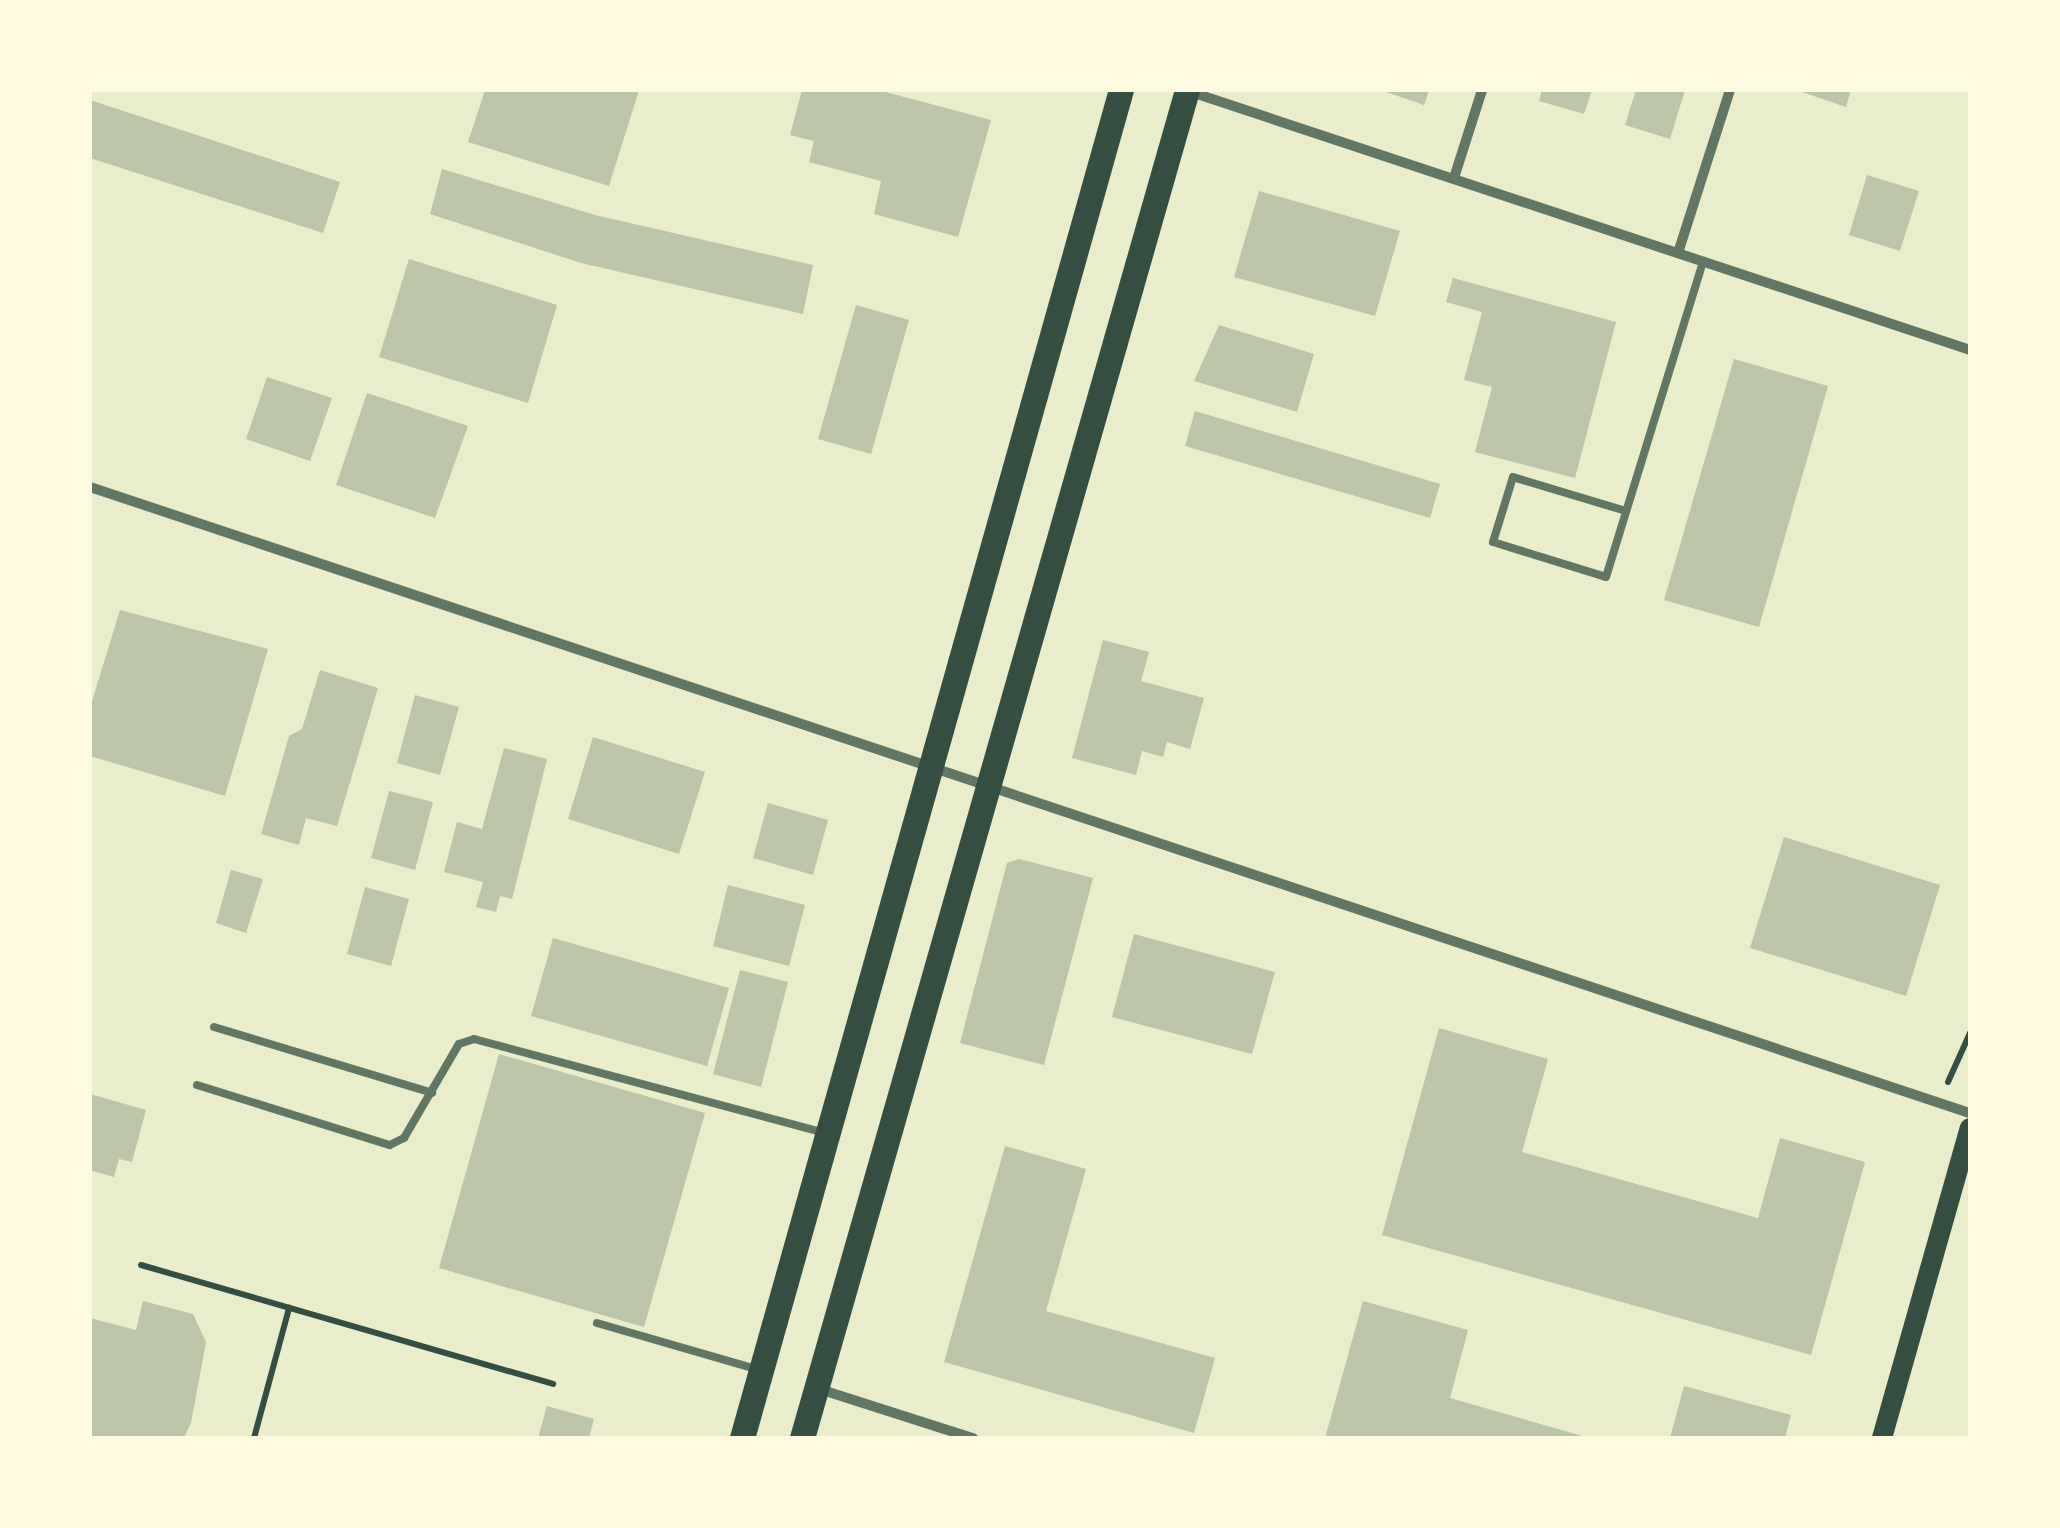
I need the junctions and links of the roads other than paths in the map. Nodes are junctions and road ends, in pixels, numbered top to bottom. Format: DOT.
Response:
graph roads {
  1 [pos="1121,90"];
  2 [pos="1187,90"];
  3 [pos="1482,90"];
  4 [pos="1730,90"];
  5 [pos="1454,178"];
  6 [pos="1678,254"];
  7 [pos="1703,262"];
  8 [pos="1970,350"];
  9 [pos="90,487"];
  10 [pos="1626,511"];
  11 [pos="928,764"];
  12 [pos="988,783"];
  13 [pos="214,1026"];
  14 [pos="197,1085"];
  15 [pos="432,1092"];
  16 [pos="1970,1113"];
  17 [pos="1970,1128"];
  18 [pos="826,1134"];
  19 [pos="597,1323"];
  20 [pos="760,1370"];
  21 [pos="816,1388"];
  22 [pos="742,1438"];
  23 [pos="802,1438"];
  24 [pos="972,1438"];
  25 [pos="1882,1438"];
  1 -- 11 [label="main road"];
  2 -- 5 [label="street"];
  2 -- 12 [label="main road"];
  3 -- 5 [label="street"];
  4 -- 6 [label="street"];
  5 -- 6 [label="street"];
  6 -- 7 [label="street"];
  7 -- 8 [label="street"];
  7 -- 10 [label="lane"];
  9 -- 11 [label="street"];
  10 -- 10 [label="lane"];
  11 -- 12 [label="street"];
  11 -- 18 [label="main road"];
  12 -- 16 [label="street"];
  12 -- 21 [label="main road"];
  13 -- 15 [label="lane"];
  14 -- 15 [label="lane"];
  15 -- 18 [label="lane"];
  17 -- 25 [label="main road"];
  18 -- 20 [label="main road"];
  19 -- 20 [label="lane"];
  20 -- 22 [label="main road"];
  21 -- 23 [label="main road"];
  21 -- 24 [label="street"];
}
